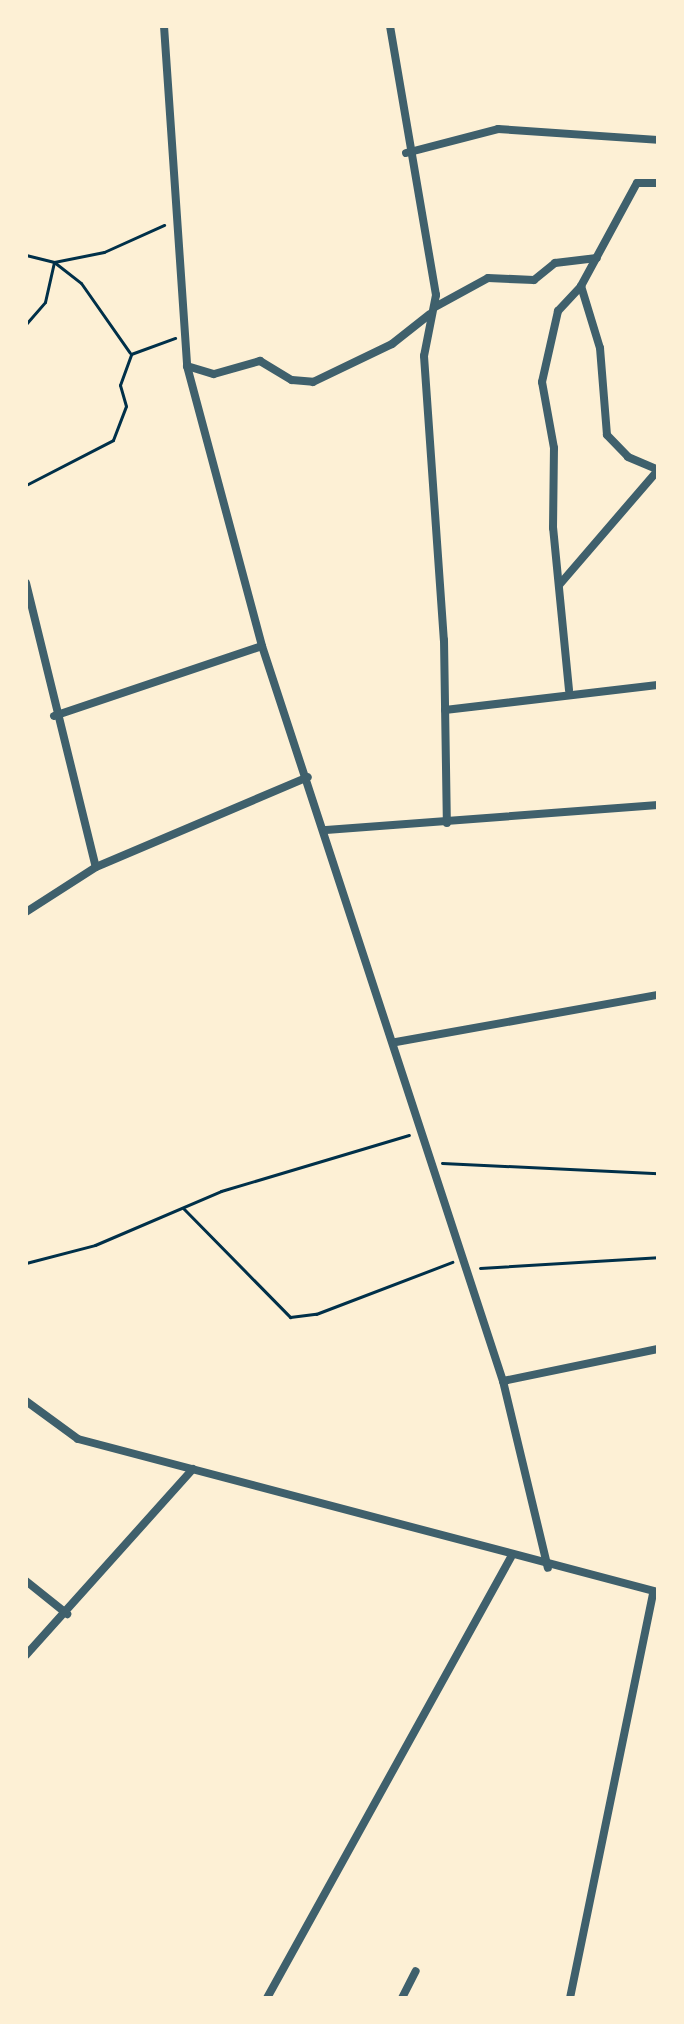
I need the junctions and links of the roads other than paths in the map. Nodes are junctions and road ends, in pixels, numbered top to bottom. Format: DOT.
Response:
graph roads {
  1 [pos="164,26"];
  2 [pos="390,26"];
  3 [pos="658,140"];
  4 [pos="406,153"];
  5 [pos="658,183"];
  6 [pos="597,258"];
  7 [pos="581,286"];
  8 [pos="433,310"];
  9 [pos="187,366"];
  10 [pos="658,470"];
  11 [pos="26,583"];
  12 [pos="559,585"];
  13 [pos="262,646"];
  14 [pos="658,685"];
  15 [pos="569,690"];
  16 [pos="445,710"];
  17 [pos="54,716"];
  18 [pos="308,777"];
  19 [pos="658,805"];
  20 [pos="447,823"];
  21 [pos="326,830"];
  22 [pos="96,867"];
  23 [pos="26,912"];
  24 [pos="658,995"];
  25 [pos="396,1042"];
  26 [pos="658,1349"];
  27 [pos="503,1381"];
  28 [pos="26,1401"];
  29 [pos="193,1469"];
  30 [pos="511,1557"];
  31 [pos="548,1568"];
  32 [pos="26,1581"];
  33 [pos="656,1592"];
  34 [pos="67,1614"];
  35 [pos="26,1655"];
  36 [pos="416,1971"];
  37 [pos="267,1998"];
  38 [pos="402,1998"];
  39 [pos="570,1998"];
  1 -- 9 [label="street"];
  2 -- 4 [label="street"];
  3 -- 4 [label="street"];
  4 -- 8 [label="street"];
  5 -- 6 [label="street"];
  6 -- 7 [label="street"];
  6 -- 8 [label="street"];
  7 -- 10 [label="street"];
  7 -- 12 [label="street"];
  8 -- 9 [label="street"];
  8 -- 16 [label="street"];
  9 -- 13 [label="street"];
  10 -- 12 [label="street"];
  11 -- 17 [label="street"];
  12 -- 15 [label="street"];
  13 -- 17 [label="street"];
  13 -- 18 [label="street"];
  14 -- 15 [label="street"];
  15 -- 16 [label="street"];
  16 -- 20 [label="street"];
  17 -- 22 [label="street"];
  18 -- 21 [label="street"];
  18 -- 22 [label="street"];
  19 -- 20 [label="street"];
  20 -- 21 [label="street"];
  21 -- 25 [label="street"];
  22 -- 23 [label="street"];
  24 -- 25 [label="street"];
  25 -- 27 [label="street"];
  26 -- 27 [label="street"];
  27 -- 31 [label="street"];
  28 -- 29 [label="street"];
  29 -- 30 [label="street"];
  29 -- 34 [label="street"];
  30 -- 31 [label="street"];
  30 -- 37 [label="street"];
  31 -- 33 [label="street"];
  32 -- 34 [label="street"];
  33 -- 39 [label="street"];
  34 -- 35 [label="street"];
  36 -- 38 [label="street"];
}
